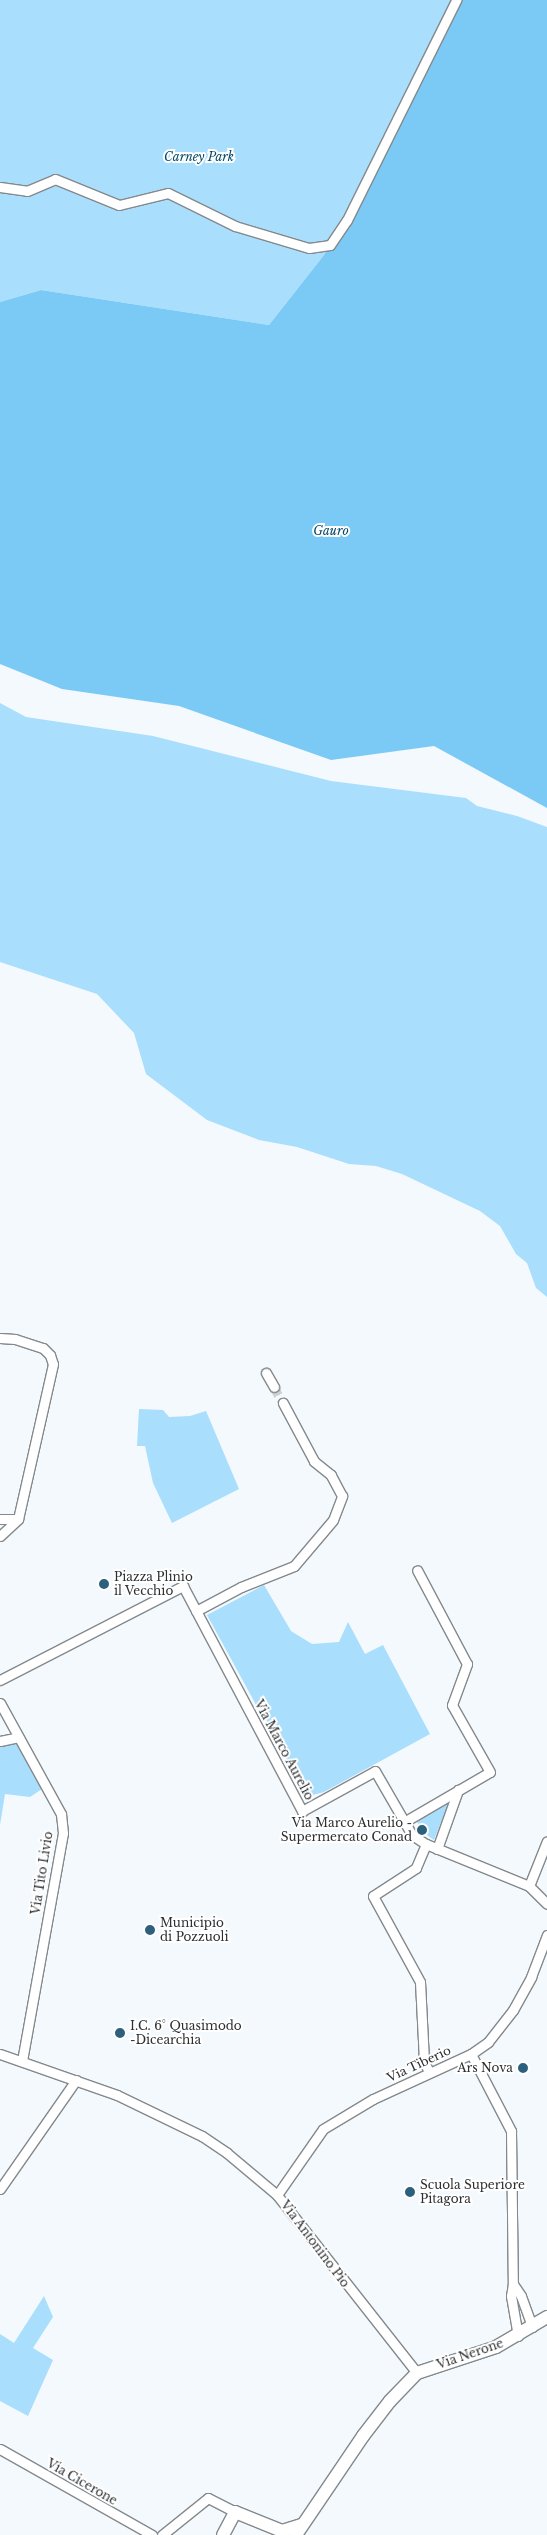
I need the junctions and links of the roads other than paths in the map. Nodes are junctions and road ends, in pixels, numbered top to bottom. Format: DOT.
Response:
graph roads {
  1 [pos="456,0"];
  2 [pos="0,187"];
  3 [pos="0,1338"];
  4 [pos="266,1373"];
  5 [pos="274,1387"];
  6 [pos="282,1403"];
  7 [pos="18,1518"];
  8 [pos="0,1519"];
  9 [pos="0,1536"];
  10 [pos="417,1570"];
  11 [pos="196,1611"];
  12 [pos="0,1680"];
  13 [pos="0,1703"];
  14 [pos="19,1737"];
  15 [pos="0,1741"];
  16 [pos="458,1790"];
  17 [pos="404,1822"];
  18 [pos="547,1842"];
  19 [pos="426,1844"];
  20 [pos="437,1849"];
  21 [pos="529,1886"];
  22 [pos="547,1904"];
  23 [pos="547,1935"];
  24 [pos="0,2054"];
  25 [pos="471,2054"];
  26 [pos="22,2061"];
  27 [pos="429,2072"];
  28 [pos="76,2080"];
  29 [pos="0,2189"];
  30 [pos="277,2194"];
  31 [pos="513,2284"];
  32 [pos="547,2317"];
  33 [pos="532,2327"];
  34 [pos="518,2336"];
  35 [pos="418,2373"];
  36 [pos="0,2449"];
  37 [pos="234,2512"];
  38 [pos="304,2523"];
  39 [pos="278,2532"];
  40 [pos="152,2535"];
  41 [pos="162,2535"];
  42 [pos="223,2535"];
  43 [pos="296,2535"];
  1 -- 2 [label="street"];
  3 -- 7 [label="street"];
  4 -- 5 [label="street"];
  6 -- 11 [label="street"];
  7 -- 8 [label="street"];
  7 -- 9 [label="street"];
  10 -- 16 [label="street"];
  11 -- 12 [label="street, Via Marco Aurelio"];
  11 -- 17 [label="street, Via Marco Aurelio"];
  13 -- 14 [label="street, Via Tito Livio"];
  14 -- 15 [label="street"];
  14 -- 26 [label="street, Via Tito Livio"];
  16 -- 17 [label="street"];
  16 -- 20 [label="street"];
  17 -- 19 [label="street, Via Marco Aurelio"];
  18 -- 21 [label="street"];
  19 -- 20 [label="street, Via Marco Aurelio"];
  19 -- 27 [label="street"];
  20 -- 21 [label="street, Via Marco Aurelio"];
  21 -- 22 [label="street, Via Marco Aurelio"];
  23 -- 25 [label="street, Via Tiberio"];
  24 -- 26 [label="street, Via Antonino Pio"];
  25 -- 27 [label="street, Via Tiberio"];
  25 -- 31 [label="street"];
  26 -- 28 [label="street, Via Antonino Pio"];
  27 -- 30 [label="street, Via Tiberio"];
  28 -- 29 [label="street"];
  28 -- 30 [label="street, Via Antonino Pio"];
  30 -- 35 [label="street, Via Antonino Pio"];
  31 -- 33 [label="street"];
  31 -- 34 [label="street"];
  32 -- 33 [label="street, Via Nerone"];
  33 -- 34 [label="street, Via Nerone"];
  34 -- 35 [label="street, Via Nerone"];
  35 -- 38 [label="street"];
  36 -- 40 [label="street, Via Cicerone"];
  37 -- 39 [label="street"];
  37 -- 41 [label="street"];
  37 -- 42 [label="street"];
  38 -- 39 [label="street"];
  38 -- 43 [label="street"];
}
